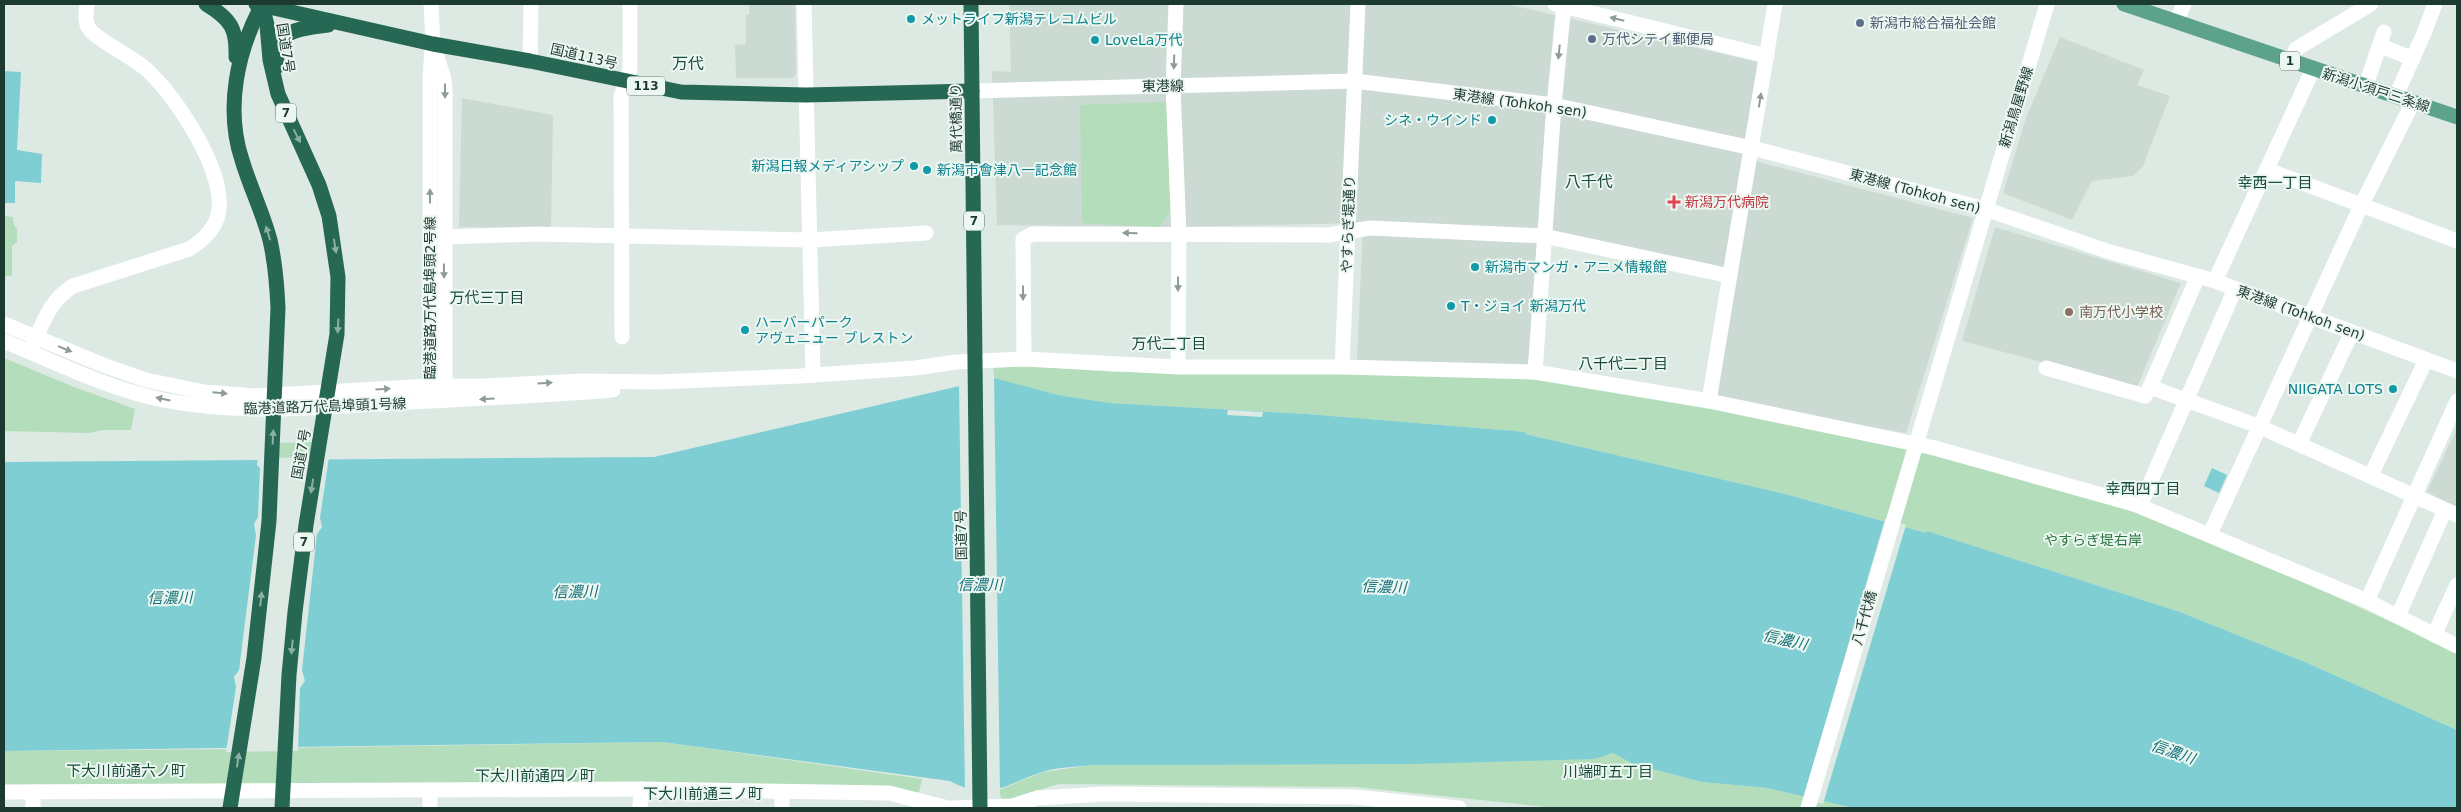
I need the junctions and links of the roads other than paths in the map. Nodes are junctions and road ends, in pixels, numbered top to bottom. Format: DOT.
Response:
graph roads {
  1 [pos="87,4"];
  2 [pos="206,4"];
  3 [pos="431,4"];
  4 [pos="531,4"];
  5 [pos="630,4"];
  6 [pos="804,4"];
  7 [pos="971,4"];
  8 [pos="1176,4"];
  9 [pos="1358,4"];
  10 [pos="1561,4"];
  11 [pos="1775,4"];
  12 [pos="2047,4"];
  13 [pos="2128,4"];
  14 [pos="2184,4"];
  15 [pos="2371,4"];
  16 [pos="2435,4"];
  17 [pos="258,5"];
  18 [pos="299,9"];
  19 [pos="2176,22"];
  20 [pos="339,24"];
  21 [pos="433,44"];
  22 [pos="1766,56"];
  23 [pos="2413,59"];
  24 [pos="530,61"];
  25 [pos="2292,62"];
  26 [pos="2313,69"];
  27 [pos="1354,81"];
  28 [pos="625,82"];
  29 [pos="2366,85"];
  30 [pos="1173,86"];
  31 [pos="972,91"];
  32 [pos="278,94"];
  33 [pos="806,95"];
  34 [pos="234,96"];
  35 [pos="2396,96"];
  36 [pos="2413,102"];
  37 [pos="1554,106"];
  38 [pos="2456,113"];
  39 [pos="1752,148"];
  40 [pos="2268,170"];
  41 [pos="2361,206"];
  42 [pos="1985,209"];
  43 [pos="1348,232"];
  44 [pos="926,233"];
  45 [pos="622,235"];
  46 [pos="1179,235"];
  47 [pos="1544,236"];
  48 [pos="2456,236"];
  49 [pos="444,237"];
  50 [pos="810,240"];
  51 [pos="1730,276"];
  52 [pos="2198,276"];
  53 [pos="2215,281"];
  54 [pos="2235,289"];
  55 [pos="2309,316"];
  56 [pos="4,324"];
  57 [pos="2352,332"];
  58 [pos="622,337"];
  59 [pos="36,338"];
  60 [pos="4,341"];
  61 [pos="975,351"];
  62 [pos="29,352"];
  63 [pos="1024,359"];
  64 [pos="2426,360"];
  65 [pos="1178,367"];
  66 [pos="1342,367"];
  67 [pos="2046,368"];
  68 [pos="2457,371"];
  69 [pos="1535,372"];
  70 [pos="813,375"];
  71 [pos="657,382"];
  72 [pos="438,386"];
  73 [pos="2150,387"];
  74 [pos="2187,399"];
  75 [pos="438,400"];
  76 [pos="1709,401"];
  77 [pos="2457,401"];
  78 [pos="2258,426"];
  79 [pos="1920,428"];
  80 [pos="2299,444"];
  81 [pos="2372,475"];
  82 [pos="2414,495"];
  83 [pos="2140,506"];
  84 [pos="2451,512"];
  85 [pos="2210,534"];
  86 [pos="2457,585"];
  87 [pos="2367,601"];
  88 [pos="2398,616"];
  89 [pos="2434,635"];
  90 [pos="2457,646"];
  91 [pos="640,789"];
  92 [pos="430,790"];
  93 [pos="4,792"];
  94 [pos="33,792"];
  95 [pos="782,792"];
  96 [pos="1137,801"];
  97 [pos="1234,802"];
  98 [pos="1356,803"];
  99 [pos="1408,805"];
  100 [pos="923,806"];
  101 [pos="34,808"];
  102 [pos="230,808"];
  103 [pos="282,808"];
  104 [pos="430,808"];
  105 [pos="640,808"];
  106 [pos="782,808"];
  107 [pos="949,808"];
  108 [pos="980,808"];
  109 [pos="1458,808"];
  110 [pos="1808,808"];
  1 -- 59 [label="street"];
  2 -- 34 [label="highway"];
  3 -- 21 [label="street"];
  4 -- 24 [label="street"];
  5 -- 28 [label="street"];
  6 -- 33 [label="street"];
  7 -- 31 [label="highway, 萬代橋通り / 7"];
  8 -- 30 [label="street, one-way"];
  9 -- 27 [label="street, やすらぎ堤通り"];
  22 -- 10 [label="street, one-way"];
  10 -- 37 [label="street, one-way"];
  11 -- 22 [label="street"];
  12 -- 42 [label="street, 新潟鳥屋野線"];
  13 -- 19 [label="main road, 新潟小須戸三条線 / 1"];
  14 -- 19 [label="street"];
  15 -- 25 [label="street"];
  16 -- 23 [label="street"];
  17 -- 18 [label="highway, 国道113号 / 113"];
  17 -- 32 [label="highway, 国道7号 / 7"];
  17 -- 34 [label="highway, 国道7号"];
  18 -- 20 [label="highway, 国道113号 / 113"];
  19 -- 25 [label="main road, 新潟小須戸三条線 / 1"];
  20 -- 21 [label="highway, 国道113号 / 113"];
  20 -- 32 [label="highway"];
  21 -- 24 [label="highway, 国道113号 / 113"];
  21 -- 49 [label="street, 臨港道路万代島埠頭2号線, one-way"];
  72 -- 21 [label="street, 臨港道路万代島埠頭2号線, one-way"];
  39 -- 22 [label="street, one-way"];
  23 -- 29 [label="street"];
  23 -- 35 [label="street"];
  24 -- 28 [label="highway, 国道113号 / 113"];
  25 -- 26 [label="main road, 新潟小須戸三条線 / 1"];
  26 -- 29 [label="main road, 新潟小須戸三条線 / 1"];
  26 -- 40 [label="street"];
  27 -- 30 [label="street, 東港線"];
  27 -- 37 [label="street, 東港線 (Tohkoh sen)"];
  27 -- 43 [label="street, やすらぎ堤通り"];
  28 -- 33 [label="highway, 国道113号 / 113"];
  28 -- 45 [label="street"];
  29 -- 35 [label="main road, 新潟小須戸三条線 / 1"];
  30 -- 31 [label="street, 東港線"];
  30 -- 46 [label="street"];
  31 -- 33 [label="highway, 国道113号 / 113"];
  31 -- 61 [label="highway, 萬代橋通り / 7"];
  32 -- 103 [label="highway, 国道7号 / 7, one-way"];
  33 -- 50 [label="street"];
  102 -- 34 [label="highway, 国道7号, one-way"];
  35 -- 36 [label="main road, 新潟小須戸三条線 / 1"];
  36 -- 38 [label="main road, 新潟小須戸三条線 / 1"];
  36 -- 41 [label="street"];
  37 -- 39 [label="street, 東港線 (Tohkoh sen)"];
  37 -- 47 [label="street"];
  39 -- 42 [label="street, 東港線 (Tohkoh sen)"];
  39 -- 51 [label="street"];
  40 -- 41 [label="street"];
  40 -- 53 [label="street"];
  41 -- 48 [label="street"];
  41 -- 55 [label="street"];
  42 -- 52 [label="street, 東港線 (Tohkoh sen)"];
  42 -- 79 [label="street, 新潟鳥屋野線"];
  43 -- 46 [label="street"];
  43 -- 47 [label="street"];
  43 -- 66 [label="street, やすらぎ堤通り"];
  44 -- 50 [label="street"];
  45 -- 49 [label="street"];
  45 -- 50 [label="street"];
  45 -- 58 [label="street"];
  46 -- 63 [label="street, one-way"];
  46 -- 65 [label="street, one-way"];
  47 -- 51 [label="street"];
  47 -- 69 [label="street"];
  49 -- 72 [label="street, 臨港道路万代島埠頭2号線, one-way"];
  50 -- 70 [label="street"];
  51 -- 76 [label="street"];
  52 -- 53 [label="street, 東港線 (Tohkoh sen)"];
  52 -- 73 [label="street"];
  53 -- 54 [label="street, 東港線 (Tohkoh sen)"];
  54 -- 55 [label="street, 東港線 (Tohkoh sen)"];
  54 -- 74 [label="street"];
  55 -- 57 [label="street, 東港線 (Tohkoh sen)"];
  55 -- 78 [label="street"];
  56 -- 59 [label="street, 臨港道路万代島埠頭1号線"];
  57 -- 64 [label="street, 東港線 (Tohkoh sen)"];
  57 -- 80 [label="street"];
  59 -- 62 [label="street"];
  59 -- 72 [label="street, 臨港道路万代島埠頭1号線, one-way"];
  60 -- 62 [label="street, 臨港道路万代島埠頭1号線"];
  61 -- 108 [label="highway, 国道7号 / 7"];
  75 -- 62 [label="street, 臨港道路万代島埠頭1号線, one-way"];
  63 -- 65 [label="street, 臨港道路万代島埠頭1号線"];
  63 -- 70 [label="street, 臨港道路万代島埠頭1号線"];
  64 -- 68 [label="street, 東港線 (Tohkoh sen)"];
  64 -- 81 [label="street"];
  65 -- 66 [label="street, 臨港道路万代島埠頭1号線"];
  66 -- 69 [label="street, 臨港道路万代島埠頭1号線"];
  67 -- 73 [label="street"];
  69 -- 76 [label="street, 臨港道路万代島埠頭1号線"];
  70 -- 71 [label="street, 臨港道路万代島埠頭1号線"];
  72 -- 71 [label="street, 臨港道路万代島埠頭1号線, one-way"];
  71 -- 75 [label="street, 臨港道路万代島埠頭1号線, one-way"];
  72 -- 75 [label="street, 臨港道路万代島埠頭2号線"];
  73 -- 74 [label="street"];
  74 -- 78 [label="street"];
  74 -- 83 [label="street"];
  76 -- 83 [label="street, 臨港道路万代島埠頭1号線"];
  77 -- 82 [label="street"];
  78 -- 80 [label="street"];
  78 -- 85 [label="street"];
  79 -- 110 [label="street, 八千代橋"];
  80 -- 81 [label="street"];
  81 -- 82 [label="street"];
  82 -- 84 [label="street"];
  82 -- 87 [label="street"];
  83 -- 85 [label="street, 臨港道路万代島埠頭1号線"];
  84 -- 88 [label="street"];
  85 -- 87 [label="street, 臨港道路万代島埠頭1号線"];
  86 -- 89 [label="street"];
  87 -- 88 [label="street, 臨港道路万代島埠頭1号線"];
  88 -- 89 [label="street, 臨港道路万代島埠頭1号線"];
  89 -- 90 [label="street, 臨港道路万代島埠頭1号線"];
  91 -- 92 [label="street"];
  91 -- 95 [label="street"];
  91 -- 105 [label="street"];
  92 -- 94 [label="street"];
  92 -- 104 [label="street"];
  93 -- 94 [label="street"];
  94 -- 101 [label="street"];
  95 -- 100 [label="street"];
  95 -- 106 [label="street"];
  96 -- 97 [label="street"];
  96 -- 107 [label="street"];
  97 -- 98 [label="street"];
  98 -- 99 [label="street"];
  99 -- 109 [label="street"];
  100 -- 107 [label="street"];
}
